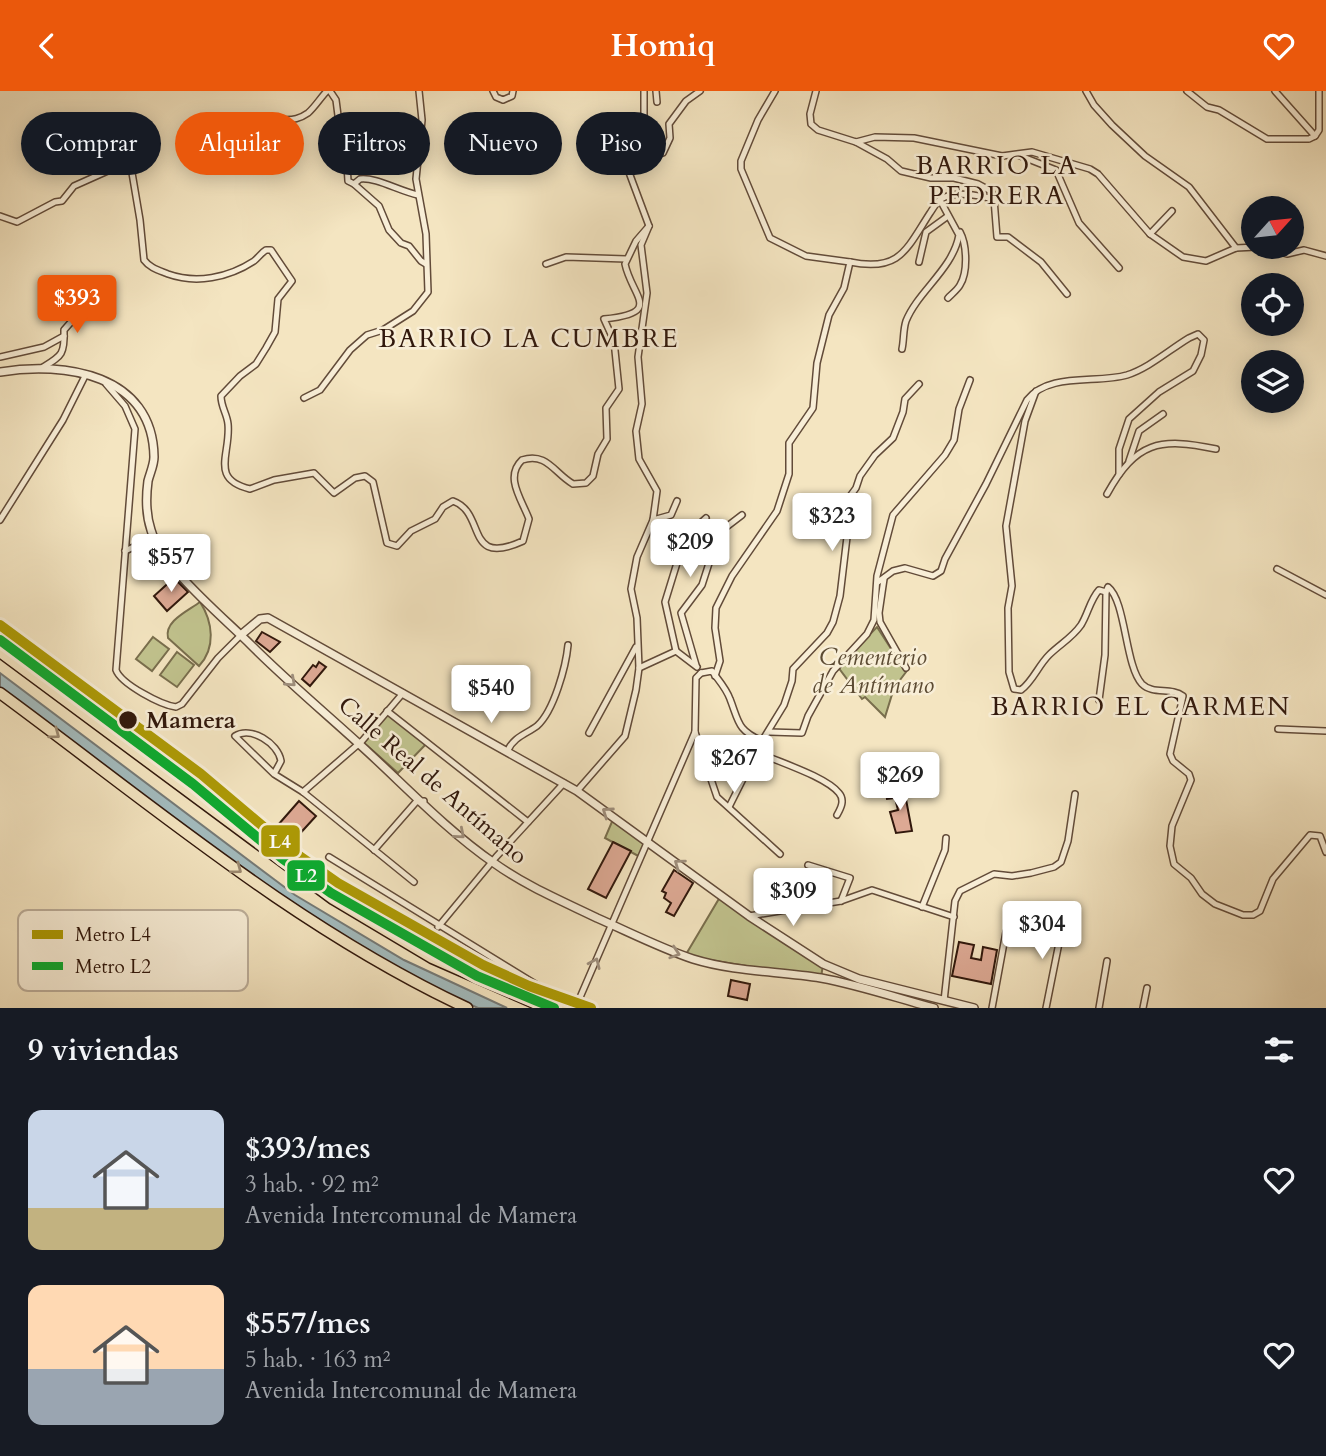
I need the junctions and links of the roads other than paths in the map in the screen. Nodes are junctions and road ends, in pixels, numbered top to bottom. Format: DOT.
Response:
graph roads {
  1 [pos="329,91"];
  2 [pos="419,91"];
  3 [pos="493,91"];
  4 [pos="513,91"];
  5 [pos="644,91"];
  6 [pos="656,91"];
  7 [pos="700,91"];
  8 [pos="775,91"];
  9 [pos="816,91"];
  10 [pos="1086,91"];
  11 [pos="1186,91"];
  12 [pos="1275,91"];
  13 [pos="1319,91"];
  14 [pos="657,102"];
  15 [pos="644,112"];
  16 [pos="304,114"];
  17 [pos="1315,136"];
  18 [pos="856,142"];
  19 [pos="666,147"];
  20 [pos="1015,154"];
  21 [pos="631,175"];
  22 [pos="354,184"];
  23 [pos="418,195"];
  24 [pos="940,199"];
  25 [pos="994,199"];
  26 [pos="1172,211"];
  27 [pos="0,216"];
  28 [pos="948,216"];
  29 [pos="649,226"];
  30 [pos="956,228"];
  31 [pos="1150,234"];
  32 [pos="1236,248"];
  33 [pos="1241,248"];
  34 [pos="1304,250"];
  35 [pos="1326,256"];
  36 [pos="626,259"];
  37 [pos="919,262"];
  38 [pos="850,263"];
  39 [pos="426,264"];
  40 [pos="546,264"];
  41 [pos="1119,268"];
  42 [pos="100,280"];
  43 [pos="1067,294"];
  44 [pos="948,298"];
  45 [pos="64,336"];
  46 [pos="902,349"];
  47 [pos="0,357"];
  48 [pos="0,365"];
  49 [pos="40,369"];
  50 [pos="11,370"];
  51 [pos="0,372"];
  52 [pos="90,375"];
  53 [pos="970,380"];
  54 [pos="919,384"];
  55 [pos="1036,391"];
  56 [pos="304,398"];
  57 [pos="1163,414"];
  58 [pos="1216,449"];
  59 [pos="1127,468"];
  60 [pos="1119,474"];
  61 [pos="1107,494"];
  62 [pos="677,501"];
  63 [pos="741,515"];
  64 [pos="706,518"];
  65 [pos="0,520"];
  66 [pos="653,520"];
  67 [pos="157,543"];
  68 [pos="124,551"];
  69 [pos="1277,569"];
  70 [pos="881,581"];
  71 [pos="1106,592"];
  72 [pos="1326,595"];
  73 [pos="242,634"];
  74 [pos="638,642"];
  75 [pos="568,645"];
  76 [pos="0,652"];
  77 [pos="676,652"];
  78 [pos="696,666"];
  79 [pos="639,668"];
  80 [pos="906,668"];
  81 [pos="701,673"];
  82 [pos="715,676"];
  83 [pos="0,693"];
  84 [pos="403,693"];
  85 [pos="1100,700"];
  86 [pos="387,711"];
  87 [pos="1278,729"];
  88 [pos="695,731"];
  89 [pos="1326,731"];
  90 [pos="769,732"];
  91 [pos="589,733"];
  92 [pos="762,741"];
  93 [pos="360,743"];
  94 [pos="508,750"];
  95 [pos="757,753"];
  96 [pos="274,774"];
  97 [pos="564,783"];
  98 [pos="578,791"];
  99 [pos="303,792"];
  100 [pos="1075,794"];
  101 [pos="422,800"];
  102 [pos="729,807"];
  103 [pos="837,815"];
  104 [pos="528,822"];
  105 [pos="946,838"];
  106 [pos="649,842"];
  107 [pos="374,850"];
  108 [pos="1326,852"];
  109 [pos="780,854"];
  110 [pos="329,857"];
  111 [pos="492,862"];
  112 [pos="808,865"];
  113 [pos="414,882"];
  114 [pos="841,901"];
  115 [pos="922,907"];
  116 [pos="749,916"];
  117 [pos="954,918"];
  118 [pos="1064,918"];
  119 [pos="613,925"];
  120 [pos="439,927"];
  121 [pos="1006,932"];
  122 [pos="1107,961"];
  123 [pos="823,964"];
  124 [pos="821,978"];
  125 [pos="859,979"];
  126 [pos="857,988"];
  127 [pos="1147,988"];
  128 [pos="944,1001"];
  129 [pos="959,1006"];
  130 [pos="467,1008"];
  131 [pos="546,1008"];
  132 [pos="934,1008"];
  133 [pos="971,1008"];
  134 [pos="992,1008"];
  135 [pos="1046,1008"];
  136 [pos="1099,1008"];
  137 [pos="1143,1008"];
  1 -- 16 [label="street"];
  1 -- 22 [label="street"];
  2 -- 23 [label="street"];
  3 -- 4 [label="street"];
  5 -- 15 [label="street"];
  6 -- 14 [label="street"];
  7 -- 19 [label="street"];
  8 -- 38 [label="street"];
  9 -- 18 [label="street"];
  10 -- 32 [label="street"];
  11 -- 17 [label="street"];
  12 -- 17 [label="street"];
  13 -- 17 [label="street"];
  18 -- 20 [label="street"];
  18 -- 25 [label="street"];
  20 -- 31 [label="street"];
  20 -- 41 [label="street"];
  21 -- 29 [label="street"];
  22 -- 23 [label="street"];
  22 -- 39 [label="street"];
  23 -- 39 [label="street"];
  24 -- 25 [label="street"];
  24 -- 28 [label="street"];
  24 -- 38 [label="street"];
  25 -- 43 [label="street"];
  26 -- 31 [label="street"];
  27 -- 36 [label="street"];
  28 -- 30 [label="street"];
  28 -- 37 [label="street"];
  29 -- 36 [label="street"];
  29 -- 66 [label="street"];
  30 -- 44 [label="street"];
  30 -- 46 [label="street"];
  31 -- 32 [label="street"];
  32 -- 33 [label="street"];
  34 -- 35 [label="street"];
  36 -- 40 [label="street"];
  38 -- 82 [label="street"];
  39 -- 56 [label="street"];
  42 -- 45 [label="street"];
  45 -- 47 [label="street"];
  45 -- 49 [label="street"];
  48 -- 50 [label="street"];
  49 -- 50 [label="street"];
  49 -- 52 [label="street"];
  50 -- 51 [label="street"];
  52 -- 65 [label="street"];
  52 -- 67 [label="street"];
  52 -- 68 [label="street"];
  53 -- 70 [label="street"];
  54 -- 90 [label="street"];
  55 -- 60 [label="street"];
  55 -- 70 [label="street"];
  55 -- 71 [label="street"];
  57 -- 59 [label="street"];
  58 -- 59 [label="street"];
  59 -- 60 [label="street"];
  60 -- 61 [label="street"];
  62 -- 66 [label="street"];
  63 -- 78 [label="street"];
  64 -- 77 [label="street"];
  66 -- 74 [label="street"];
  67 -- 68 [label="street"];
  67 -- 73 [label="street, Calle Real de Antímano"];
  68 -- 73 [label="street"];
  69 -- 72 [label="street"];
  70 -- 80 [label="street"];
  70 -- 90 [label="street"];
  71 -- 85 [label="street"];
  71 -- 108 [label="street"];
  73 -- 84 [label="street"];
  73 -- 93 [label="street, Calle Real de Antímano, one-way"];
  74 -- 79 [label="street"];
  74 -- 91 [label="street"];
  75 -- 94 [label="street"];
  76 -- 131 [label="highway"];
  77 -- 78 [label="street"];
  77 -- 79 [label="street"];
  78 -- 81 [label="street"];
  79 -- 98 [label="street"];
  81 -- 82 [label="street"];
  81 -- 88 [label="street"];
  82 -- 92 [label="street"];
  83 -- 130 [label="highway, one-way"];
  84 -- 86 [label="street"];
  84 -- 94 [label="street"];
  86 -- 93 [label="street"];
  86 -- 104 [label="street"];
  87 -- 89 [label="street"];
  88 -- 102 [label="street"];
  88 -- 106 [label="street"];
  90 -- 92 [label="street"];
  92 -- 95 [label="street"];
  93 -- 99 [label="street"];
  93 -- 101 [label="street, Calle Real de Antímano"];
  94 -- 97 [label="street"];
  95 -- 102 [label="street"];
  95 -- 103 [label="street"];
  96 -- 96 [label="street"];
  96 -- 99 [label="street"];
  97 -- 98 [label="street"];
  97 -- 104 [label="street"];
  106 -- 98 [label="street, one-way"];
  99 -- 107 [label="street"];
  100 -- 117 [label="street"];
  101 -- 107 [label="street"];
  101 -- 111 [label="street, Calle Real de Antímano, one-way"];
  102 -- 109 [label="street"];
  104 -- 111 [label="street"];
  105 -- 115 [label="street"];
  116 -- 106 [label="street, one-way"];
  106 -- 119 [label="street"];
  107 -- 113 [label="street"];
  110 -- 120 [label="street"];
  111 -- 119 [label="street, Calle Real de Antímano"];
  111 -- 120 [label="street"];
  112 -- 114 [label="street"];
  114 -- 115 [label="street"];
  114 -- 116 [label="street"];
  115 -- 117 [label="street"];
  116 -- 123 [label="street"];
  117 -- 128 [label="street"];
  118 -- 135 [label="street"];
  120 -- 119 [label="street, one-way"];
  119 -- 124 [label="street, Calle Real de Antímano, one-way"];
  121 -- 134 [label="street"];
  122 -- 136 [label="street"];
  123 -- 124 [label="street"];
  123 -- 125 [label="street"];
  124 -- 126 [label="street, Calle Real de Antímano"];
  125 -- 126 [label="street"];
  125 -- 128 [label="street"];
  126 -- 132 [label="street, Calle Real de Antímano"];
  127 -- 137 [label="street"];
  128 -- 129 [label="street"];
  129 -- 133 [label="street"];
}
